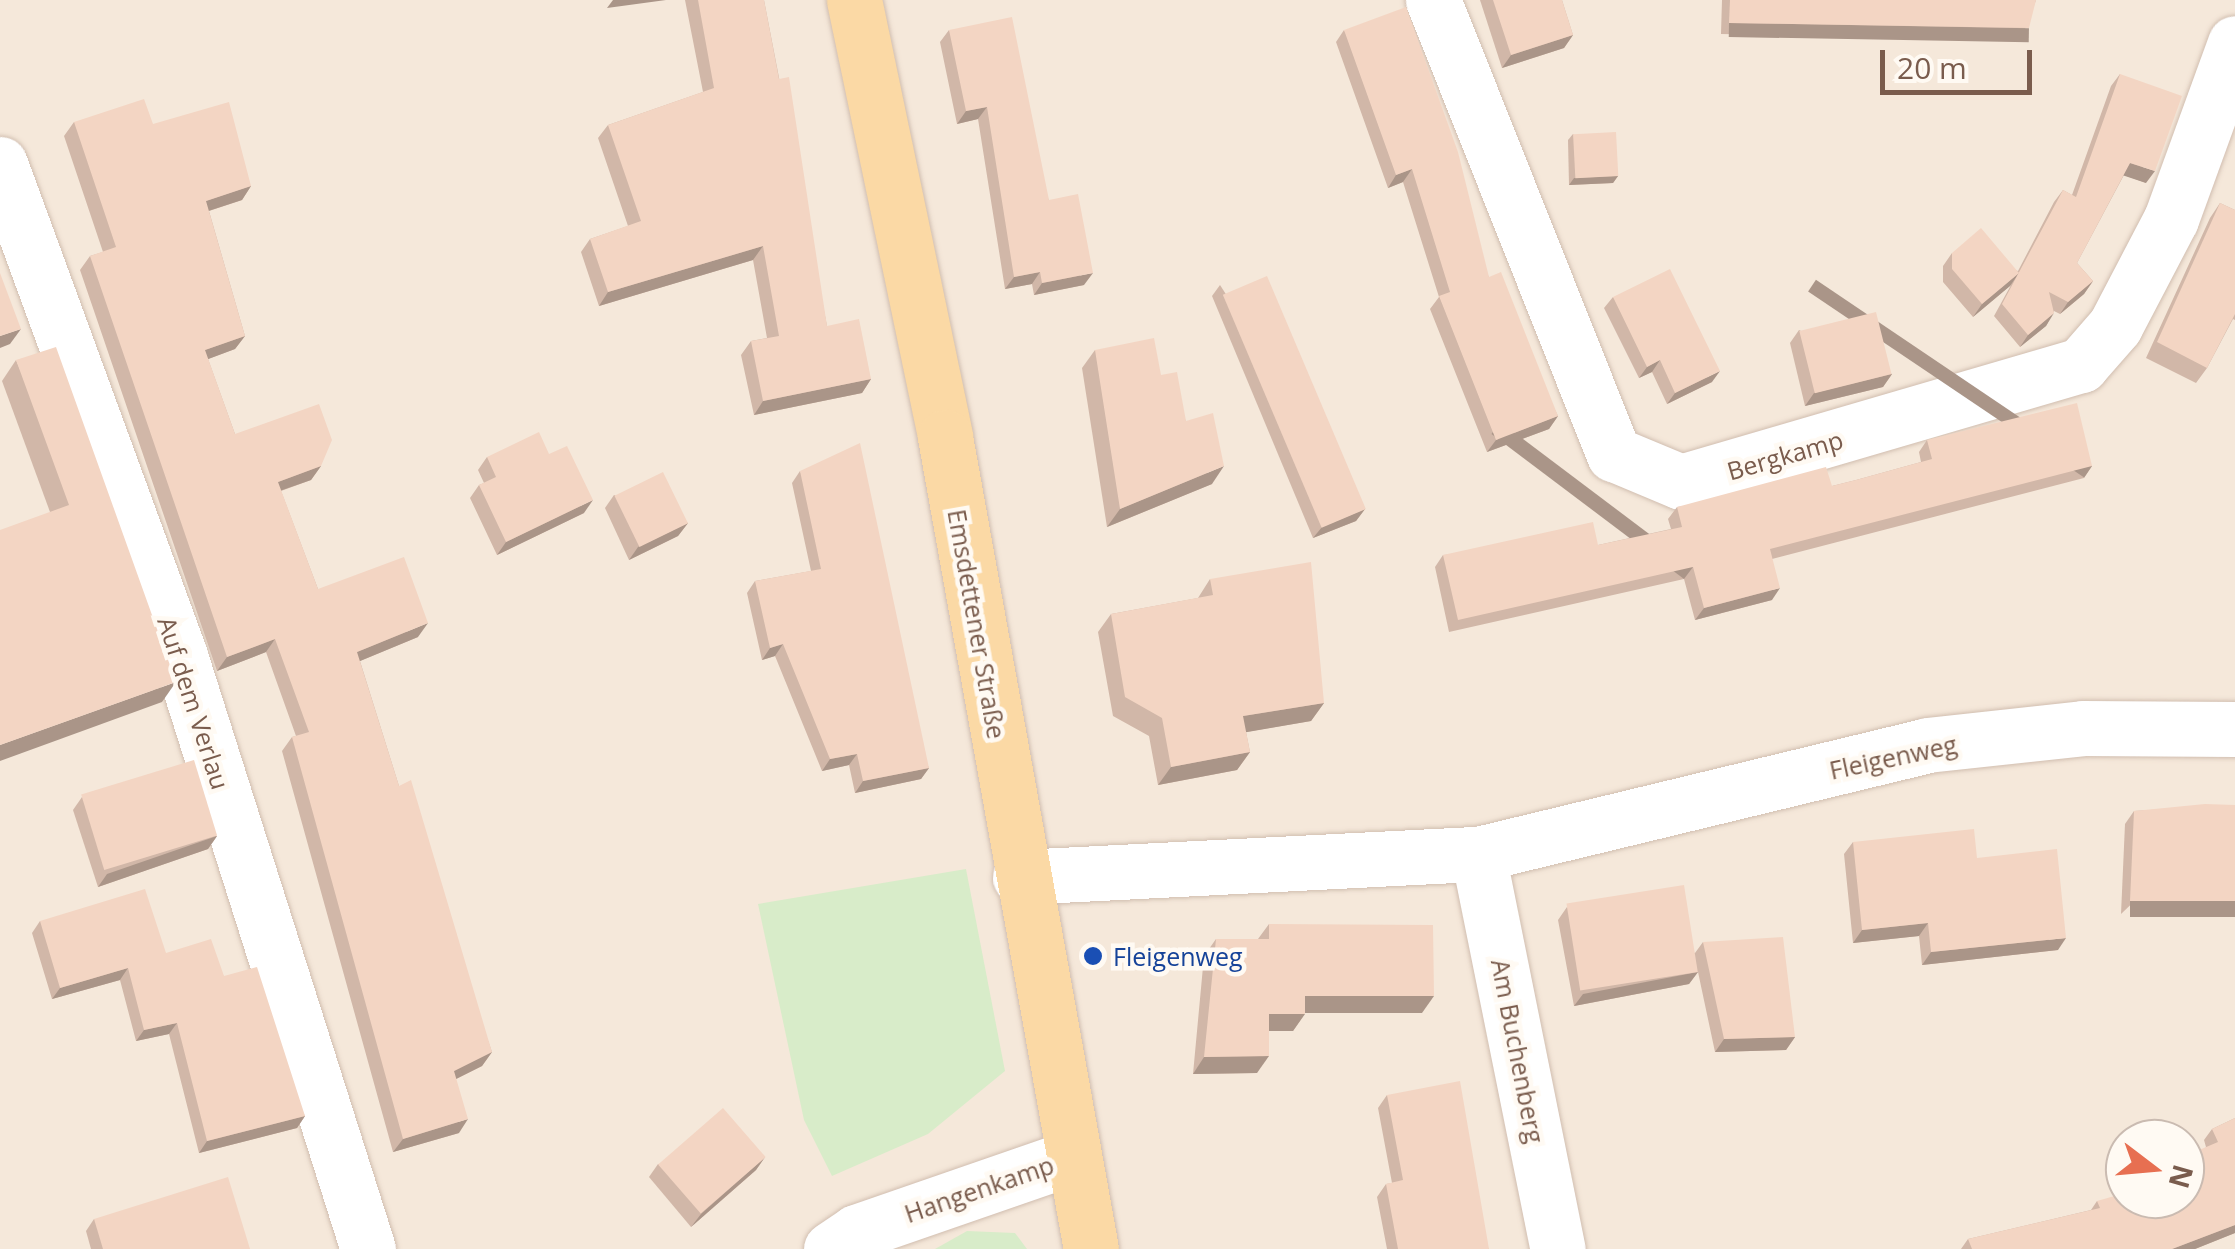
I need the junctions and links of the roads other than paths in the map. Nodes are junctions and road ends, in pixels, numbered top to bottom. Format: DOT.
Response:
graph roads {
  1 [pos="854,0"];
  2 [pos="1433,0"];
  3 [pos="2235,43"];
  4 [pos="0,164"];
  5 [pos="2235,729"];
  6 [pos="1478,854"];
  7 [pos="1020,876"];
  8 [pos="1074,1157"];
  9 [pos="368,1249"];
  10 [pos="831,1249"];
  11 [pos="1091,1249"];
  12 [pos="1558,1249"];
  1 -- 7 [label="main road, Emsdettener Straße"];
  2 -- 3 [label="street, Bergkamp"];
  4 -- 9 [label="street, Auf dem Verlau"];
  5 -- 6 [label="street, Fleigenweg"];
  6 -- 7 [label="street, Fleigenweg"];
  6 -- 12 [label="street, Am Buchenberg"];
  7 -- 8 [label="main road, Emsdettener Straße"];
  8 -- 10 [label="street, Hangenkamp"];
  8 -- 11 [label="main road, Emsdettener Straße"];
}
